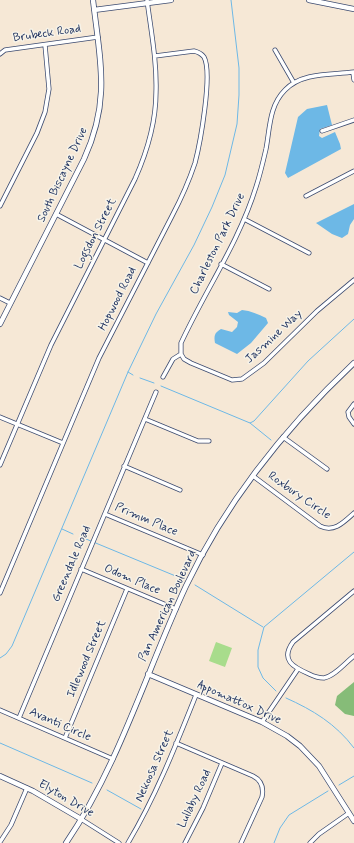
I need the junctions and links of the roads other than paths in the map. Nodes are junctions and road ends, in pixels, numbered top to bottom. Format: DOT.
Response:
graph roads {
  1 [pos="93,0"];
  2 [pos="171,0"];
  3 [pos="309,0"];
  4 [pos="147,2"];
  5 [pos="354,9"];
  6 [pos="94,10"];
  7 [pos="98,37"];
  8 [pos="45,45"];
  9 [pos="275,50"];
  10 [pos="0,54"];
  11 [pos="155,56"];
  12 [pos="353,72"];
  13 [pos="354,80"];
  14 [pos="294,83"];
  15 [pos="354,120"];
  16 [pos="322,131"];
  17 [pos="354,171"];
  18 [pos="306,196"];
  19 [pos="0,206"];
  20 [pos="56,214"];
  21 [pos="244,219"];
  22 [pos="104,240"];
  23 [pos="309,253"];
  24 [pos="148,263"];
  25 [pos="221,264"];
  26 [pos="354,280"];
  27 [pos="269,288"];
  28 [pos="0,298"];
  29 [pos="10,303"];
  30 [pos="0,324"];
  31 [pos="181,354"];
  32 [pos="354,363"];
  33 [pos="163,377"];
  34 [pos="156,392"];
  35 [pos="354,404"];
  36 [pos="0,417"];
  37 [pos="145,419"];
  38 [pos="17,424"];
  39 [pos="354,424"];
  40 [pos="283,437"];
  41 [pos="209,441"];
  42 [pos="63,443"];
  43 [pos="0,465"];
  44 [pos="124,466"];
  45 [pos="327,469"];
  46 [pos="253,476"];
  47 [pos="180,490"];
  48 [pos="354,513"];
  49 [pos="105,514"];
  50 [pos="202,555"];
  51 [pos="81,570"];
  52 [pos="127,589"];
  53 [pos="354,591"];
  54 [pos="0,593"];
  55 [pos="176,609"];
  56 [pos="354,656"];
  57 [pos="298,669"];
  58 [pos="148,674"];
  59 [pos="196,695"];
  60 [pos="0,710"];
  61 [pos="19,718"];
  62 [pos="262,722"];
  63 [pos="65,738"];
  64 [pos="176,743"];
  65 [pos="113,759"];
  66 [pos="222,763"];
  67 [pos="0,776"];
  68 [pos="27,788"];
  69 [pos="349,814"];
  70 [pos="81,819"];
  71 [pos="354,821"];
  72 [pos="0,842"];
  73 [pos="66,843"];
  74 [pos="119,843"];
  75 [pos="128,843"];
  76 [pos="185,843"];
  77 [pos="241,843"];
  78 [pos="310,843"];
  1 -- 6 [label="street, South Biscayne Drive"];
  2 -- 4 [label="street"];
  3 -- 5 [label="street"];
  4 -- 6 [label="street"];
  4 -- 11 [label="street, Logsdon Street"];
  6 -- 7 [label="street, South Biscayne Drive"];
  7 -- 8 [label="street, Brubeck Road"];
  7 -- 20 [label="street, South Biscayne Drive"];
  8 -- 10 [label="street, Brubeck Road"];
  8 -- 19 [label="street"];
  9 -- 14 [label="street"];
  11 -- 22 [label="street, Logsdon Street"];
  11 -- 24 [label="street, Hopwood Road"];
  12 -- 13 [label="street"];
  12 -- 14 [label="street, Charleston Park Drive"];
  14 -- 21 [label="street, Charleston Park Drive"];
  15 -- 16 [label="street"];
  17 -- 18 [label="street"];
  20 -- 22 [label="street"];
  20 -- 29 [label="street, South Biscayne Drive"];
  21 -- 23 [label="street"];
  21 -- 25 [label="street, Charleston Park Drive"];
  22 -- 24 [label="street"];
  22 -- 38 [label="street, Logsdon Street"];
  24 -- 42 [label="street, Hopwood Road"];
  25 -- 27 [label="street"];
  25 -- 31 [label="street, Charleston Park Drive"];
  26 -- 31 [label="street, Jasmine Way"];
  28 -- 29 [label="street"];
  29 -- 30 [label="street, South Biscayne Drive"];
  31 -- 33 [label="street"];
  32 -- 40 [label="street, Pan American Boulevard"];
  34 -- 37 [label="street"];
  35 -- 39 [label="street"];
  36 -- 38 [label="street"];
  37 -- 41 [label="street"];
  37 -- 44 [label="street, Greendale Road"];
  38 -- 42 [label="street"];
  38 -- 43 [label="street, Logsdon Street"];
  40 -- 45 [label="street"];
  40 -- 46 [label="street, Pan American Boulevard"];
  42 -- 54 [label="street, Hopwood Road"];
  44 -- 47 [label="street"];
  44 -- 49 [label="street, Greendale Road"];
  46 -- 48 [label="street, Roxbury Circle"];
  46 -- 50 [label="street, Pan American Boulevard"];
  49 -- 50 [label="street, Primm Place"];
  49 -- 51 [label="street, Greendale Road"];
  50 -- 55 [label="street, Pan American Boulevard"];
  51 -- 52 [label="street, Odom Place"];
  51 -- 61 [label="street, Greendale Road"];
  52 -- 55 [label="street, Odom Place"];
  52 -- 63 [label="street, Idlewood Street"];
  53 -- 57 [label="street"];
  55 -- 58 [label="street, Pan American Boulevard"];
  56 -- 57 [label="street"];
  57 -- 62 [label="street"];
  58 -- 59 [label="street, Appomattox Drive"];
  58 -- 65 [label="street, Pan American Boulevard"];
  59 -- 62 [label="street, Appomattox Drive"];
  59 -- 64 [label="street, Nekoosa Street"];
  60 -- 61 [label="street, Avanti Circle"];
  61 -- 63 [label="street, Avanti Circle"];
  62 -- 69 [label="street, Appomattox Drive"];
  63 -- 65 [label="street, Avanti Circle"];
  64 -- 66 [label="street"];
  64 -- 75 [label="street, Nekoosa Street"];
  65 -- 70 [label="street, Pan American Boulevard"];
  66 -- 76 [label="street, Lullaby Road"];
  66 -- 77 [label="street"];
  67 -- 68 [label="street, Elyton Drive"];
  68 -- 70 [label="street, Elyton Drive"];
  68 -- 72 [label="street"];
  69 -- 71 [label="street, Appomattox Drive"];
  69 -- 78 [label="street"];
  70 -- 73 [label="street, Pan American Boulevard"];
  70 -- 74 [label="street, Elyton Drive"];
}
